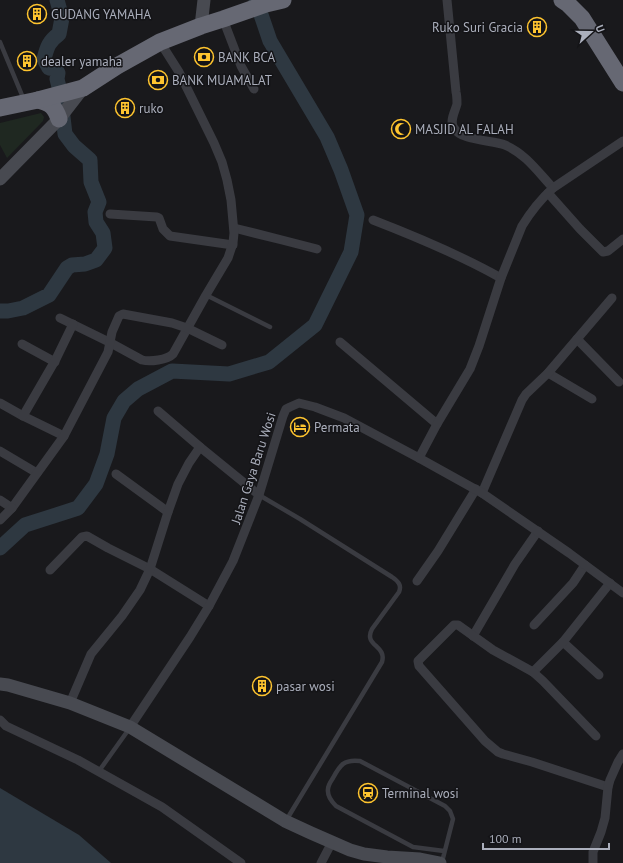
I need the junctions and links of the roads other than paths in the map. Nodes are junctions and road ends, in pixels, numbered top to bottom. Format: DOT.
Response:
graph roads {
  1 [pos="204,0"];
  2 [pos="283,0"];
  3 [pos="447,0"];
  4 [pos="562,0"];
  5 [pos="580,0"];
  6 [pos="223,19"];
  7 [pos="201,26"];
  8 [pos="0,42"];
  9 [pos="160,42"];
  10 [pos="623,63"];
  11 [pos="623,83"];
  12 [pos="83,88"];
  13 [pos="254,89"];
  14 [pos="32,102"];
  15 [pos="0,108"];
  16 [pos="59,119"];
  17 [pos="623,141"];
  18 [pos="0,179"];
  19 [pos="551,190"];
  20 [pos="110,214"];
  21 [pos="373,220"];
  22 [pos="234,228"];
  23 [pos="623,239"];
  24 [pos="233,245"];
  25 [pos="316,249"];
  26 [pos="501,278"];
  27 [pos="206,295"];
  28 [pos="612,298"];
  29 [pos="60,318"];
  30 [pos="73,324"];
  31 [pos="187,328"];
  32 [pos="270,328"];
  33 [pos="577,339"];
  34 [pos="109,342"];
  35 [pos="340,342"];
  36 [pos="22,344"];
  37 [pos="222,344"];
  38 [pos="54,362"];
  39 [pos="548,373"];
  40 [pos="619,382"];
  41 [pos="592,399"];
  42 [pos="0,403"];
  43 [pos="158,411"];
  44 [pos="23,416"];
  45 [pos="437,424"];
  46 [pos="64,436"];
  47 [pos="200,447"];
  48 [pos="0,451"];
  49 [pos="419,458"];
  50 [pos="38,473"];
  51 [pos="116,474"];
  52 [pos="479,491"];
  53 [pos="259,495"];
  54 [pos="0,500"];
  55 [pos="12,508"];
  56 [pos="168,512"];
  57 [pos="0,520"];
  58 [pos="538,531"];
  59 [pos="585,565"];
  60 [pos="150,569"];
  61 [pos="50,570"];
  62 [pos="417,581"];
  63 [pos="610,584"];
  64 [pos="623,593"];
  65 [pos="209,606"];
  66 [pos="534,625"];
  67 [pos="473,636"];
  68 [pos="563,642"];
  69 [pos="533,672"];
  70 [pos="599,675"];
  71 [pos="0,684"];
  72 [pos="70,703"];
  73 [pos="0,720"];
  74 [pos="130,727"];
  75 [pos="596,736"];
  76 [pos="623,754"];
  77 [pos="99,772"];
  78 [pos="608,787"];
  79 [pos="286,822"];
  80 [pos="332,842"];
  81 [pos="442,859"];
  82 [pos="242,863"];
  83 [pos="321,863"];
  84 [pos="593,863"];
  1 -- 7 [label="street"];
  2 -- 6 [label="highway"];
  3 -- 19 [label="street"];
  4 -- 11 [label="highway"];
  5 -- 10 [label="highway"];
  6 -- 7 [label="highway"];
  6 -- 13 [label="street"];
  7 -- 9 [label="highway"];
  8 -- 14 [label="lane"];
  9 -- 12 [label="highway"];
  9 -- 22 [label="street"];
  12 -- 14 [label="highway"];
  12 -- 16 [label="street"];
  14 -- 15 [label="highway"];
  14 -- 16 [label="highway"];
  16 -- 18 [label="street"];
  17 -- 19 [label="street"];
  19 -- 23 [label="street"];
  19 -- 26 [label="street"];
  20 -- 24 [label="street"];
  21 -- 26 [label="street"];
  22 -- 24 [label="street"];
  22 -- 25 [label="street"];
  24 -- 27 [label="street"];
  26 -- 45 [label="street"];
  27 -- 31 [label="street"];
  27 -- 32 [label="lane"];
  28 -- 33 [label="street"];
  29 -- 30 [label="street"];
  30 -- 34 [label="street"];
  30 -- 38 [label="street"];
  31 -- 34 [label="street"];
  31 -- 34 [label="street"];
  31 -- 37 [label="street"];
  33 -- 39 [label="street"];
  33 -- 40 [label="street"];
  34 -- 46 [label="street"];
  35 -- 45 [label="street"];
  36 -- 38 [label="street"];
  38 -- 44 [label="street"];
  39 -- 41 [label="street"];
  39 -- 52 [label="street"];
  42 -- 44 [label="street"];
  43 -- 47 [label="street"];
  44 -- 46 [label="street"];
  45 -- 49 [label="street"];
  46 -- 50 [label="street"];
  47 -- 53 [label="street"];
  47 -- 56 [label="street"];
  48 -- 50 [label="street"];
  49 -- 52 [label="street, Jalan Gaya Baru Wosi"];
  49 -- 53 [label="street, Jalan Gaya Baru Wosi"];
  50 -- 55 [label="street"];
  51 -- 56 [label="street"];
  52 -- 58 [label="street, Jalan Gaya Baru Wosi"];
  52 -- 62 [label="street"];
  53 -- 65 [label="street, Jalan Gaya Baru Wosi"];
  53 -- 79 [label="lane"];
  54 -- 55 [label="street"];
  55 -- 57 [label="street"];
  56 -- 60 [label="street"];
  58 -- 59 [label="street, Jalan Gaya Baru Wosi"];
  58 -- 67 [label="street"];
  59 -- 63 [label="street, Jalan Gaya Baru Wosi"];
  59 -- 66 [label="street"];
  60 -- 61 [label="street"];
  60 -- 65 [label="street"];
  60 -- 72 [label="street"];
  63 -- 64 [label="street, Jalan Gaya Baru Wosi"];
  63 -- 68 [label="street"];
  65 -- 74 [label="street, Jalan Gaya Baru Wosi"];
  67 -- 69 [label="street"];
  67 -- 78 [label="street"];
  68 -- 69 [label="street"];
  68 -- 70 [label="street"];
  69 -- 75 [label="street"];
  71 -- 72 [label="street"];
  72 -- 74 [label="street"];
  73 -- 77 [label="street"];
  74 -- 77 [label="lane"];
  74 -- 79 [label="street"];
  76 -- 78 [label="street"];
  77 -- 82 [label="street"];
  78 -- 84 [label="street"];
  79 -- 80 [label="street"];
  80 -- 81 [label="street"];
  80 -- 83 [label="street"];
  81 -- 81 [label="lane"];
}
